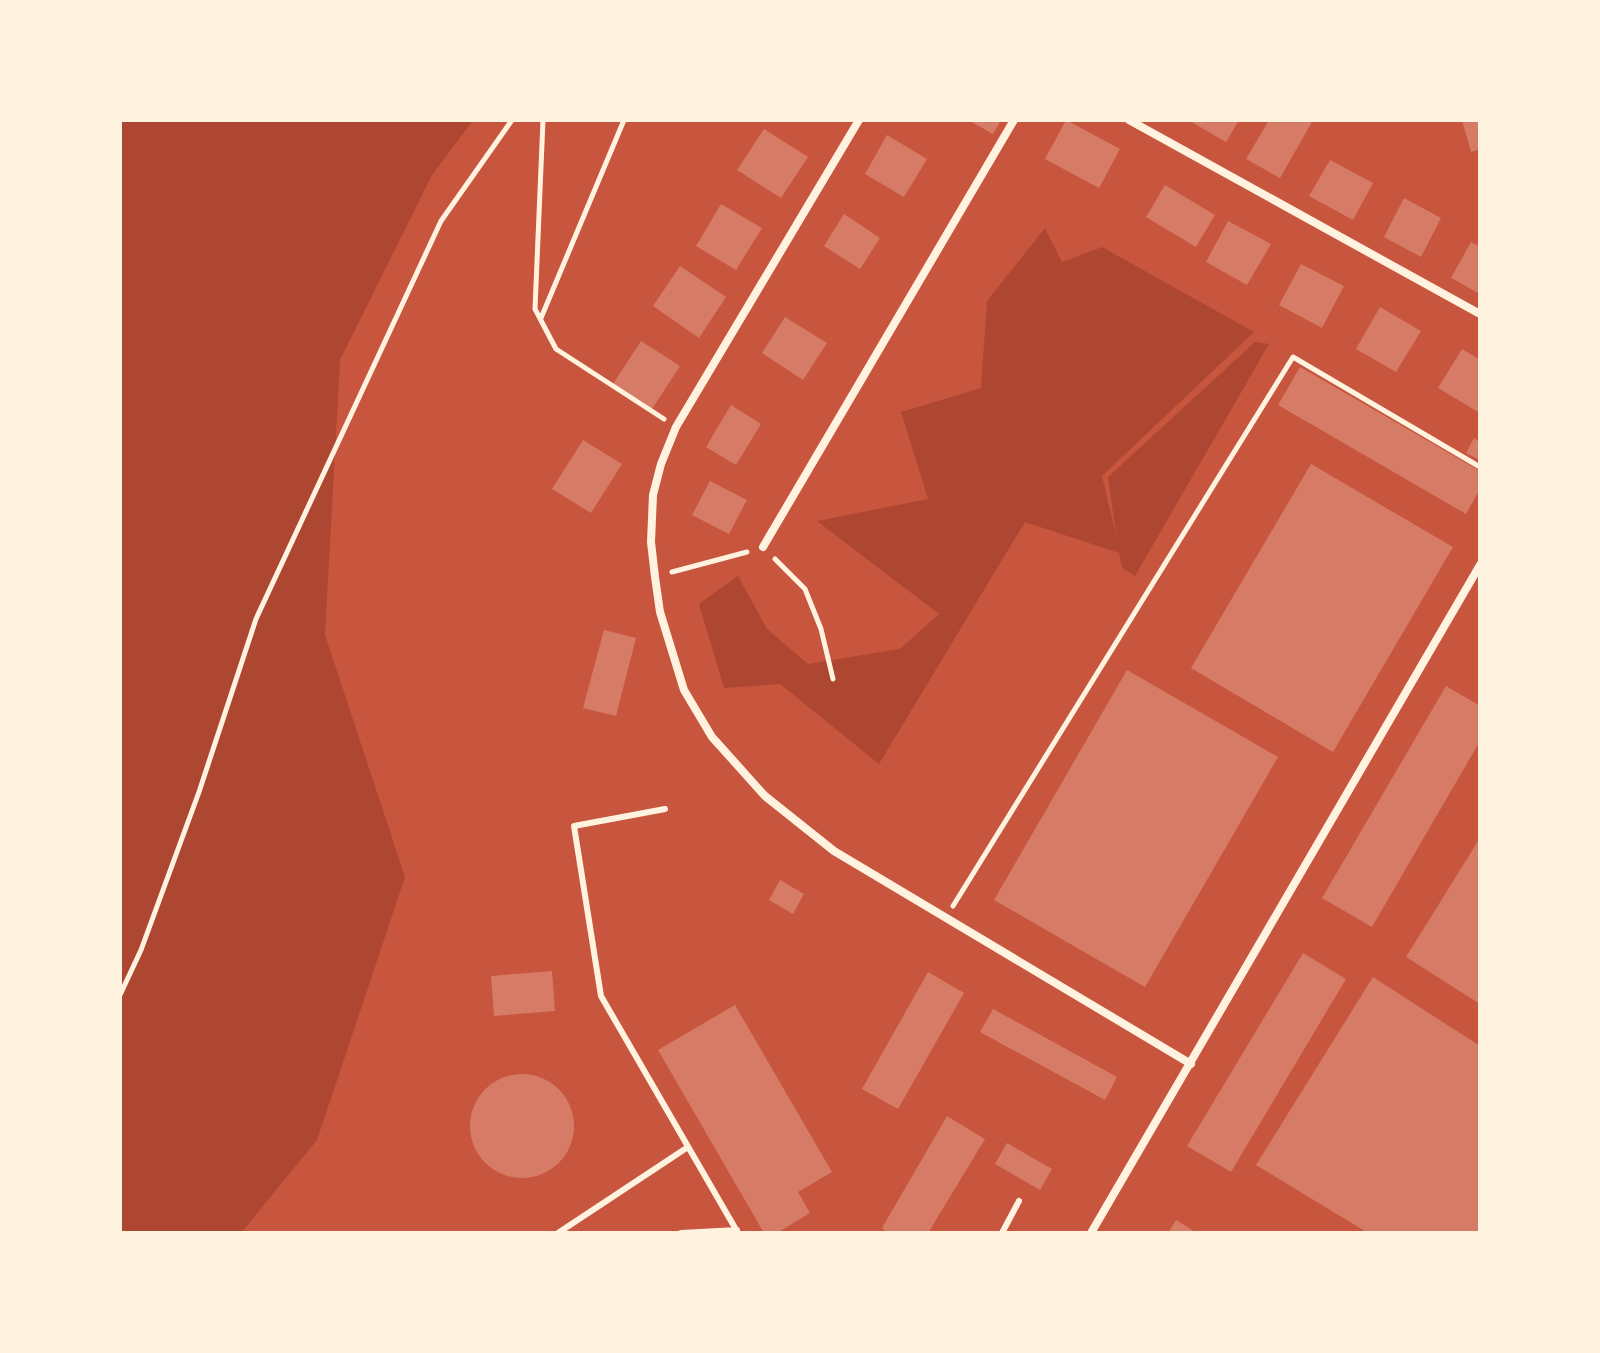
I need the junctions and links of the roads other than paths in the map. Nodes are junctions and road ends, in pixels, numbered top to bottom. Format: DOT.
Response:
graph roads {
  1 [pos="859,120"];
  2 [pos="1014,120"];
  3 [pos="1129,120"];
  4 [pos="1480,314"];
  5 [pos="763,547"];
  6 [pos="1480,565"];
  7 [pos="665,809"];
  8 [pos="1191,1064"];
  9 [pos="688,1147"];
  10 [pos="1019,1201"];
  11 [pos="737,1232"];
  12 [pos="558,1233"];
  13 [pos="681,1233"];
  14 [pos="1002,1233"];
  15 [pos="1091,1233"];
  1 -- 8 [label="street"];
  2 -- 5 [label="street"];
  3 -- 4 [label="street"];
  6 -- 8 [label="street"];
  7 -- 9 [label="lane"];
  8 -- 15 [label="street"];
  9 -- 11 [label="lane"];
  9 -- 12 [label="lane"];
  10 -- 14 [label="lane"];
  11 -- 13 [label="lane"];
}
